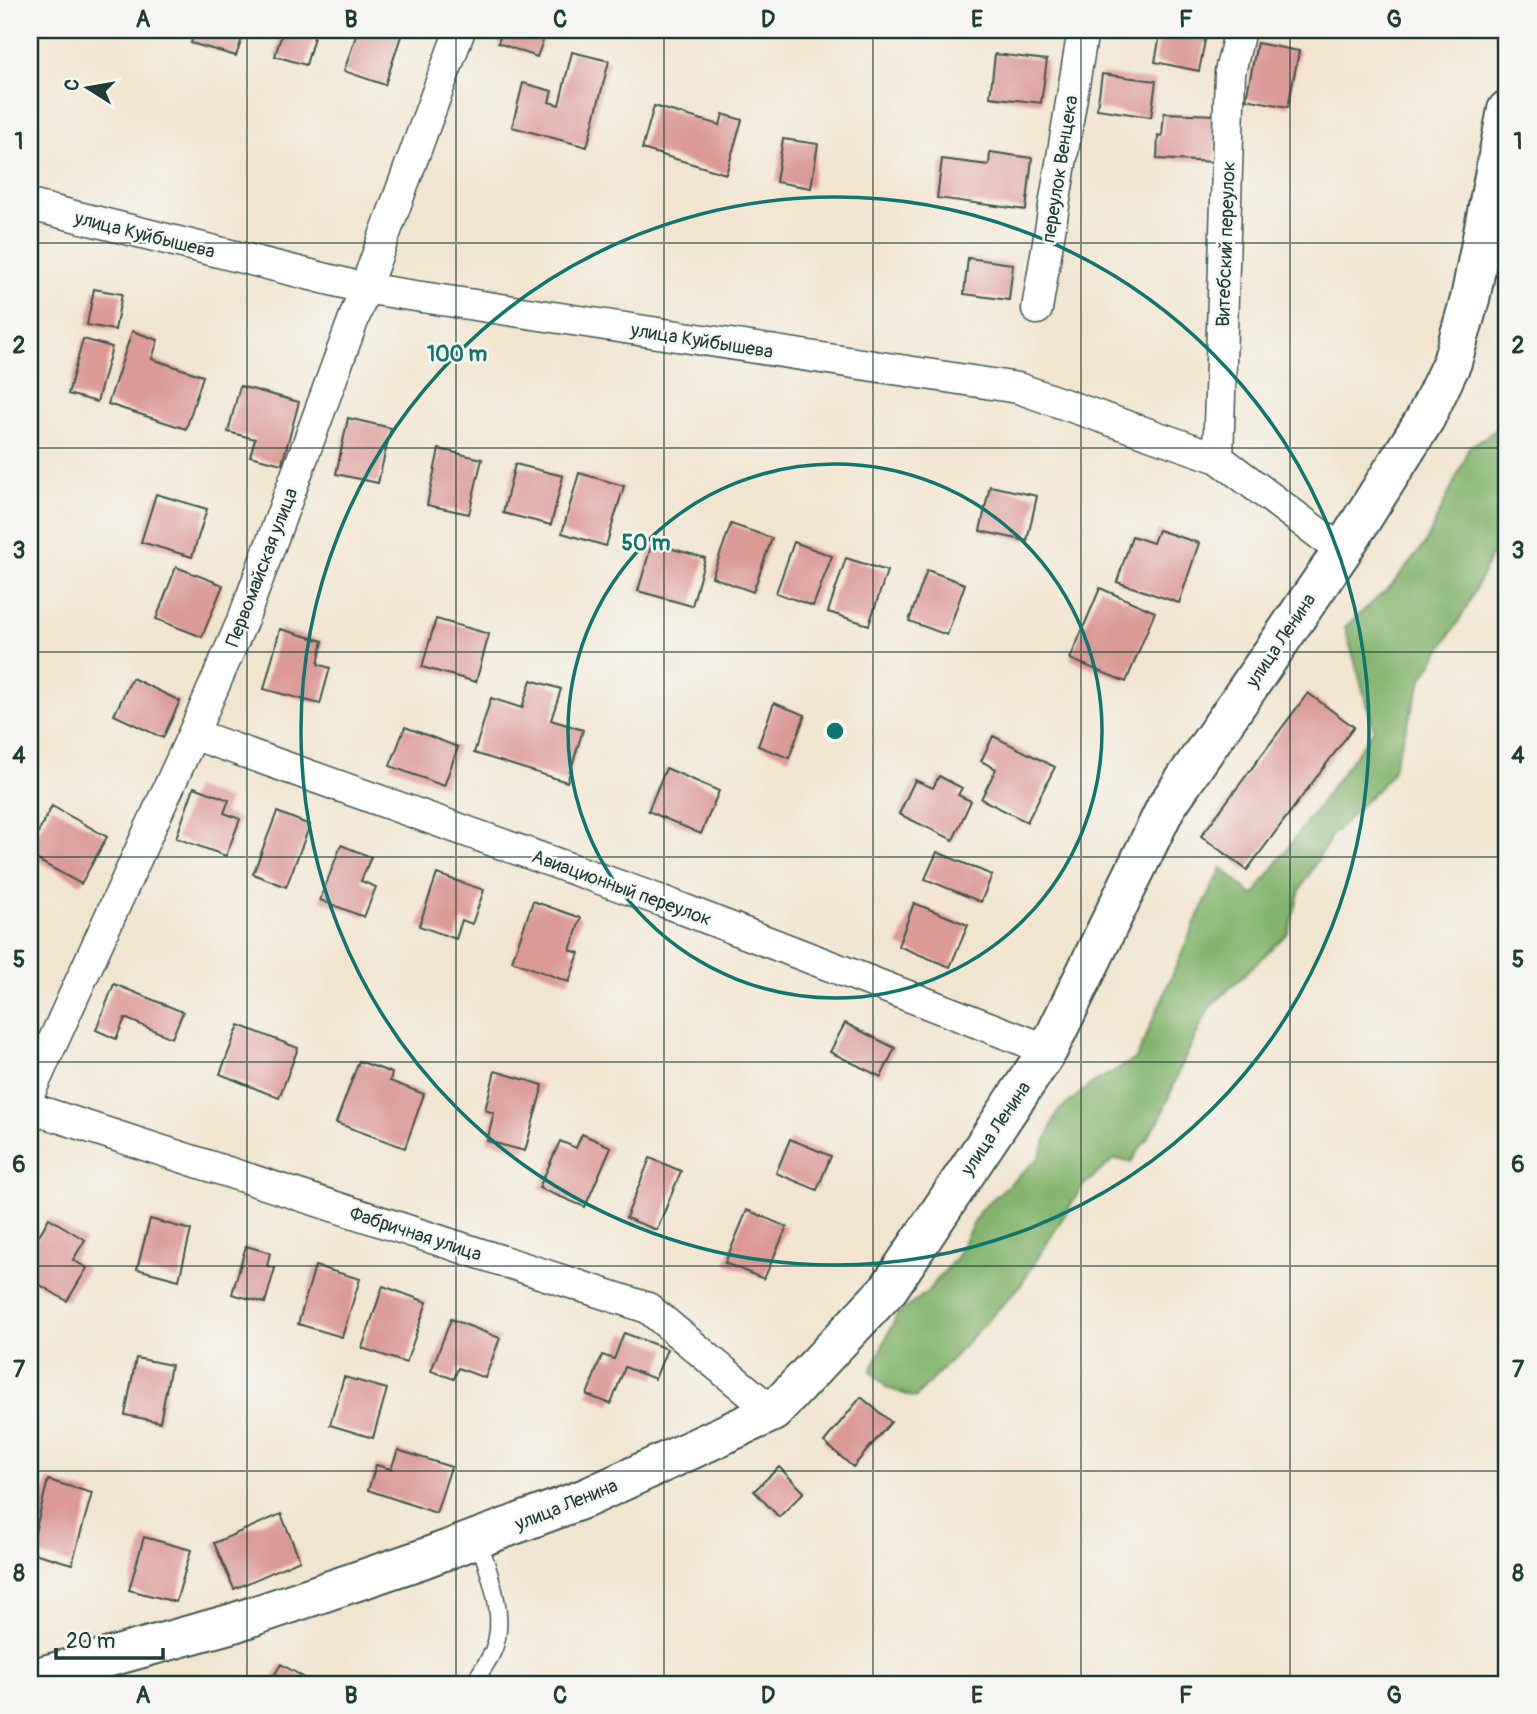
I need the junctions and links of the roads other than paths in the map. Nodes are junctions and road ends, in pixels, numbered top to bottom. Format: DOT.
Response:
graph roads {
  1 [pos="460,30"];
  2 [pos="1083,30"];
  3 [pos="1240,30"];
  4 [pos="1507,110"];
  5 [pos="30,205"];
  6 [pos="363,288"];
  7 [pos="1037,309"];
  8 [pos="1218,458"];
  9 [pos="1342,551"];
  10 [pos="193,734"];
  11 [pos="1048,1050"];
  12 [pos="30,1092"];
  13 [pos="30,1108"];
  14 [pos="773,1412"];
  15 [pos="478,1538"];
  16 [pos="30,1679"];
  17 [pos="473,1684"];
  1 -- 6 [label="street, Первомайская улица"];
  2 -- 7 [label="street, переулок Венцека"];
  3 -- 8 [label="street, Витебский переулок"];
  4 -- 9 [label="street, улица Ленина"];
  5 -- 6 [label="street, улица Куйбышева"];
  6 -- 8 [label="street, улица Куйбышева"];
  6 -- 10 [label="street, Первомайская улица"];
  8 -- 9 [label="street, улица Куйбышева"];
  9 -- 11 [label="street, улица Ленина"];
  10 -- 11 [label="street, Авиационный переулок"];
  10 -- 12 [label="street, Первомайская улица"];
  11 -- 14 [label="street, улица Ленина"];
  13 -- 14 [label="street, Фабричная улица"];
  14 -- 15 [label="street, улица Ленина"];
  15 -- 16 [label="street, улица Ленина"];
  15 -- 17 [label="lane"];
}
